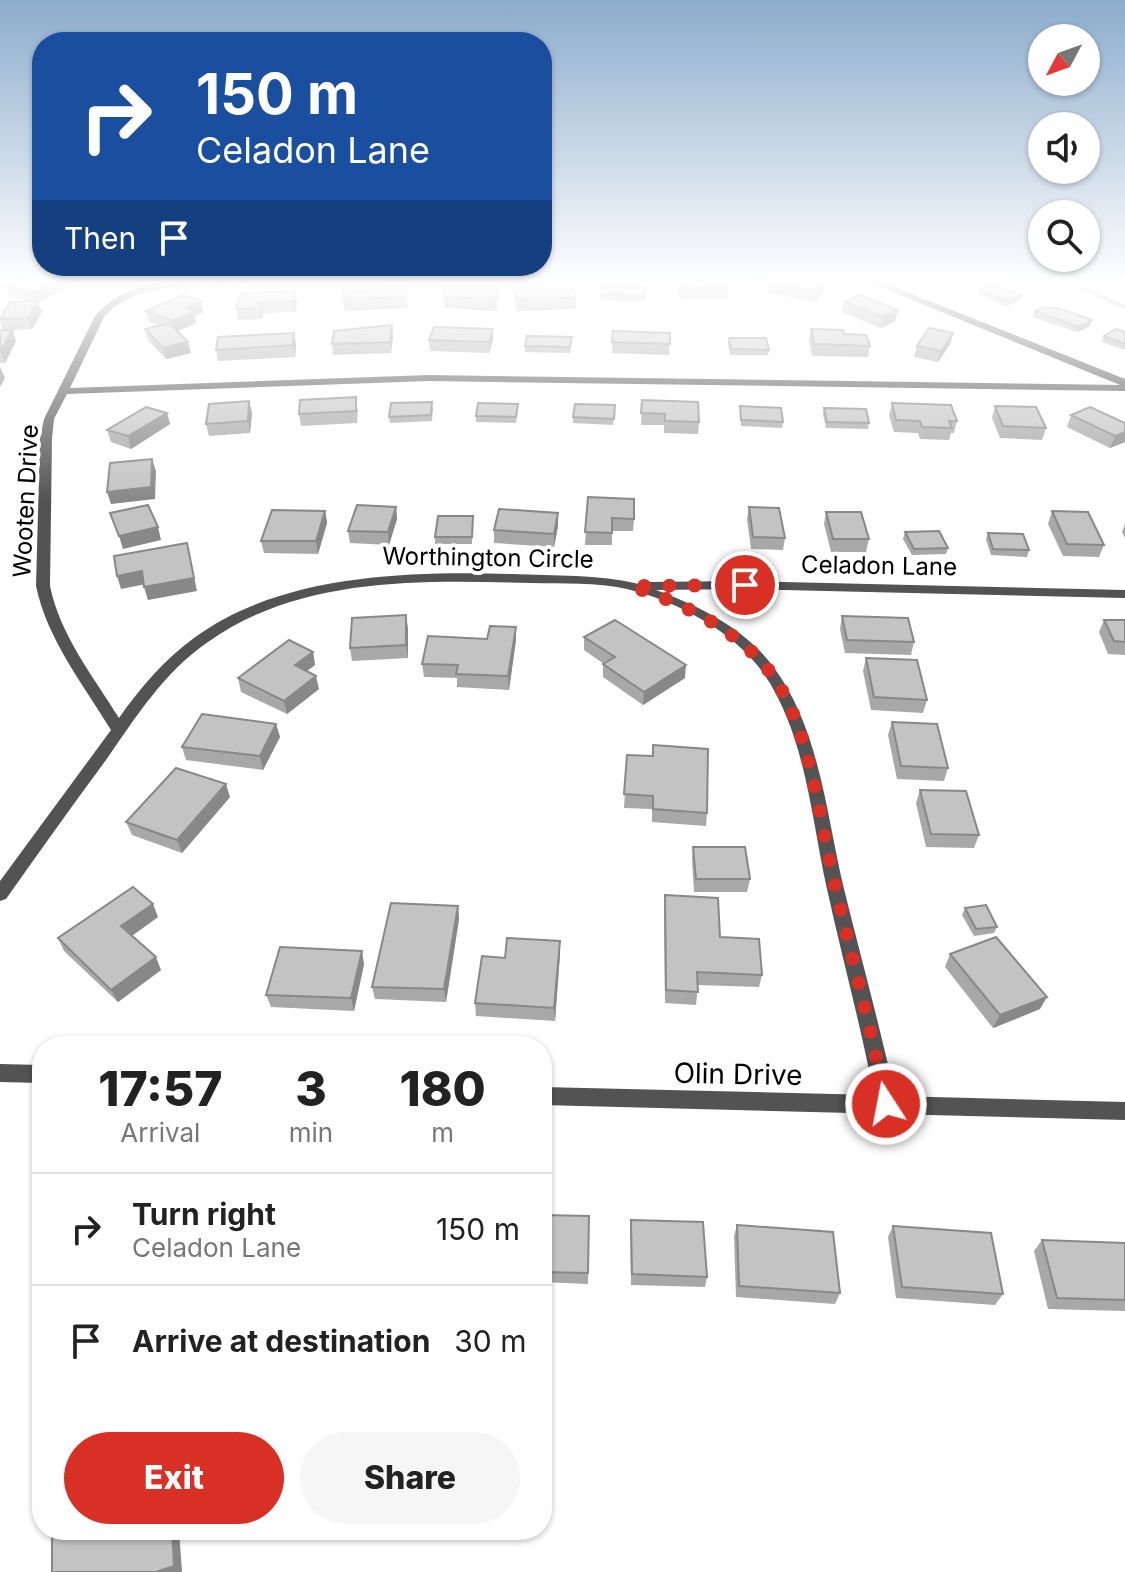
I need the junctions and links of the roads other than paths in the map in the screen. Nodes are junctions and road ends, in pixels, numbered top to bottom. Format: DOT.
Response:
graph roads {
  1 [pos="81,354"];
  2 [pos="1050,354"];
  3 [pos="1125,385"];
  4 [pos="63,391"];
  5 [pos="631,586"];
  6 [pos="1125,594"];
  7 [pos="119,730"];
  8 [pos="0,894"];
  9 [pos="0,1073"];
  10 [pos="32,1074"];
  11 [pos="552,1096"];
  12 [pos="886,1104"];
  13 [pos="1125,1111"];
  1 -- 4 [label="street, Wooten Drive"];
  2 -- 3 [label="street"];
  3 -- 4 [label="street"];
  4 -- 7 [label="street, Wooten Drive"];
  5 -- 6 [label="street, Celadon Lane"];
  5 -- 7 [label="street, Worthington Circle"];
  5 -- 12 [label="street, Worthington Circle"];
  7 -- 8 [label="street"];
  9 -- 10 [label="street"];
  11 -- 12 [label="street, Olin Drive"];
  12 -- 13 [label="street, Olin Drive"];
}
